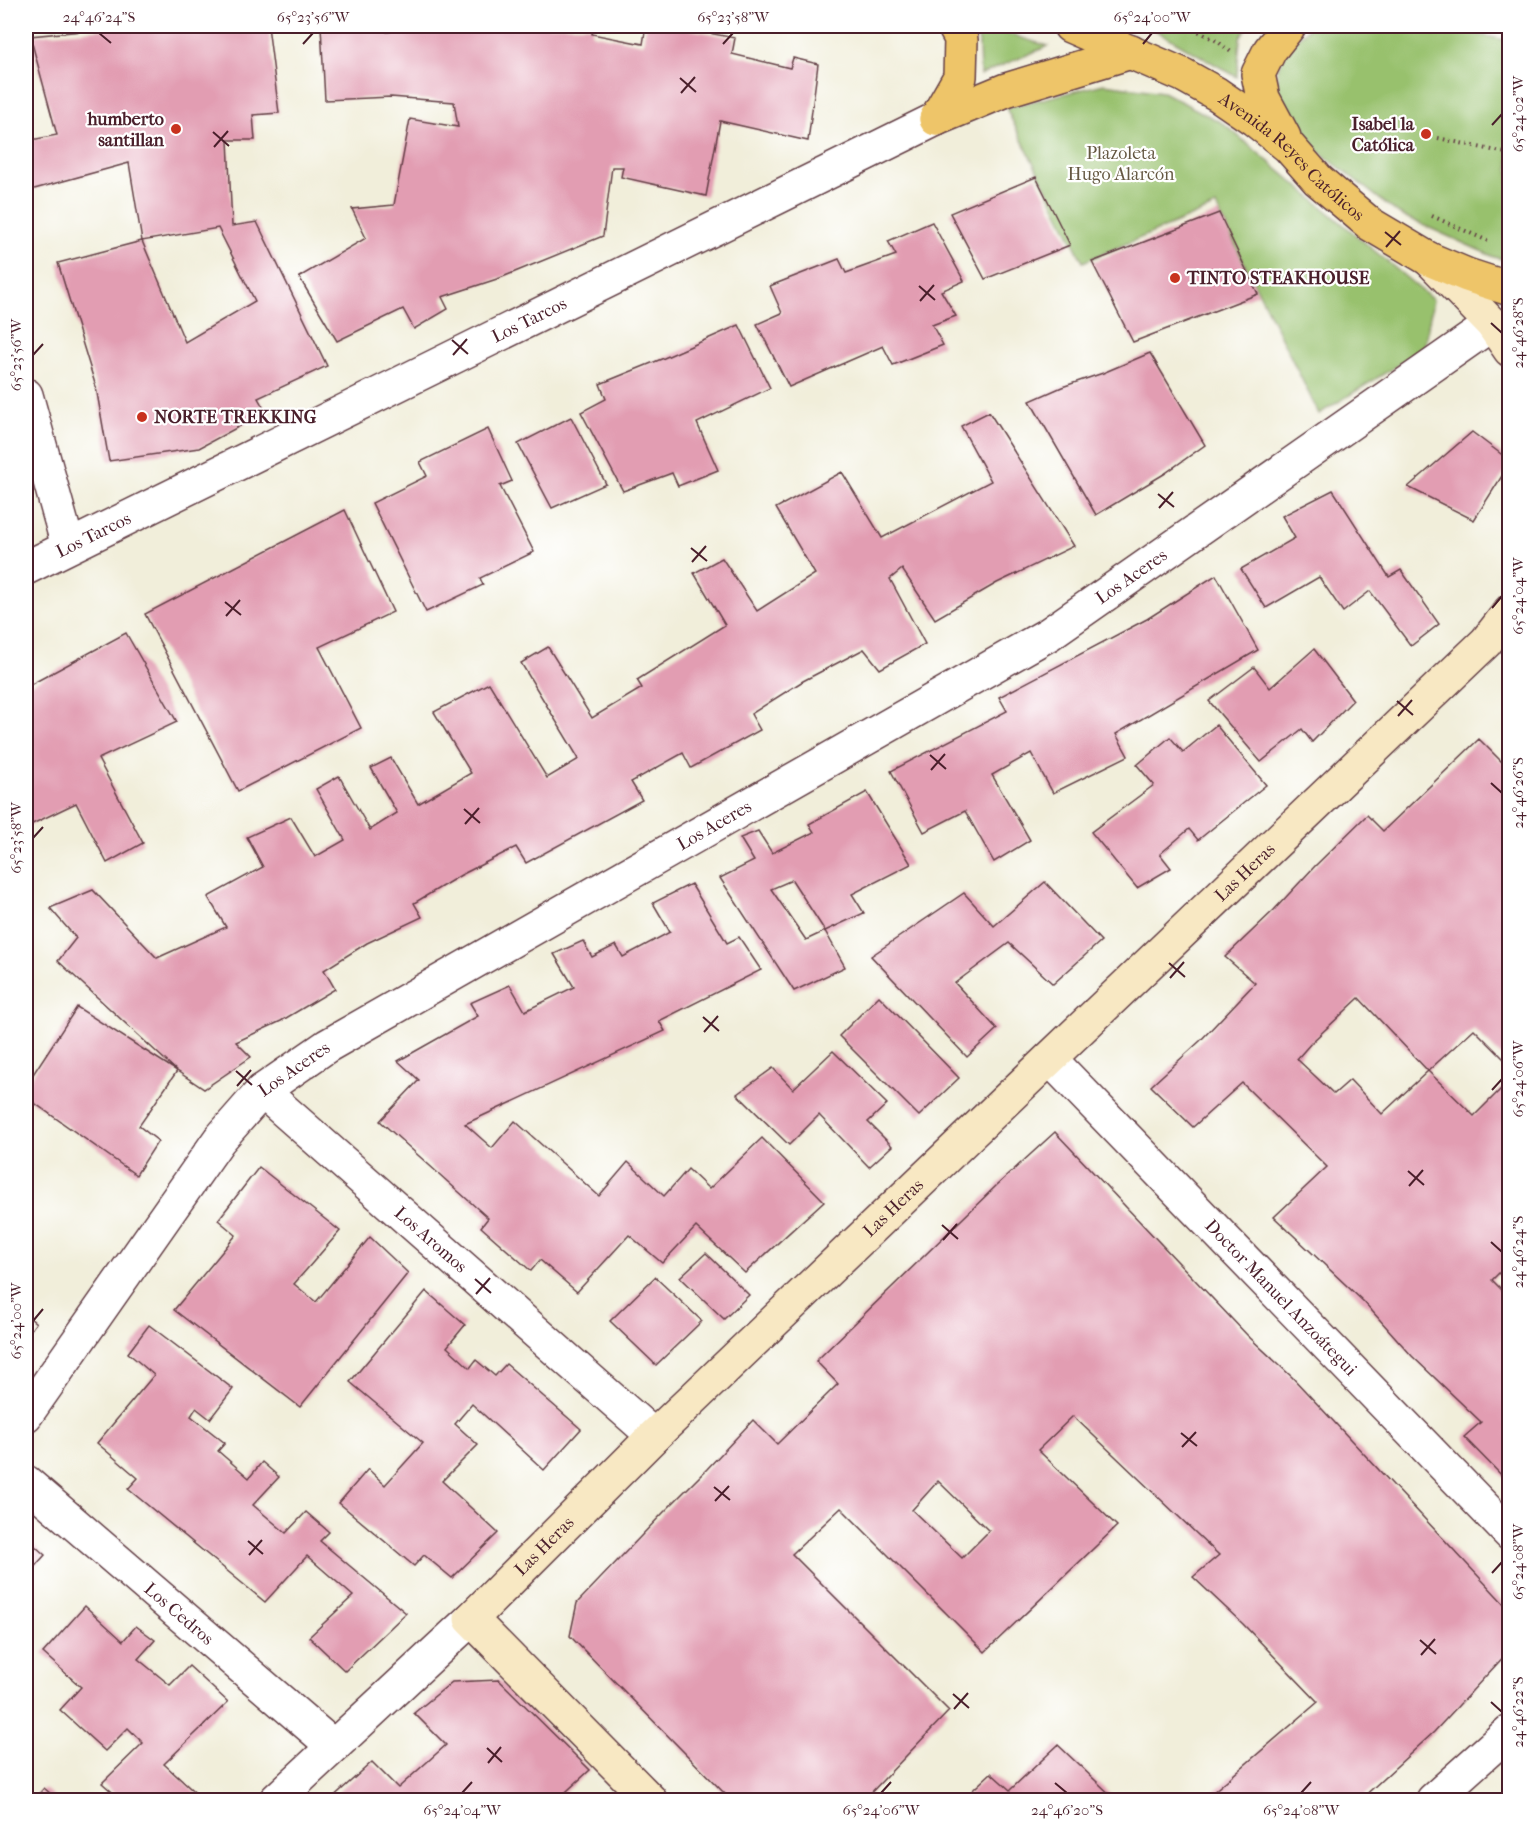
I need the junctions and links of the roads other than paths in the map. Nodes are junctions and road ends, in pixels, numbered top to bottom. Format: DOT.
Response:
graph roads {
  1 [pos="954,26"];
  2 [pos="1070,26"];
  3 [pos="1289,26"];
  4 [pos="1131,52"];
  5 [pos="936,119"];
  6 [pos="1289,147"];
  7 [pos="1429,259"];
  8 [pos="1509,289"];
  9 [pos="1501,337"];
  10 [pos="26,395"];
  11 [pos="68,546"];
  12 [pos="26,568"];
  13 [pos="1509,611"];
  14 [pos="1050,1059"];
  15 [pos="262,1091"];
  16 [pos="26,1414"];
  17 [pos="654,1437"];
  18 [pos="26,1482"];
  19 [pos="1509,1534"];
  20 [pos="471,1619"];
  21 [pos="1509,1731"];
  22 [pos="333,1746"];
  23 [pos="276,1800"];
  24 [pos="650,1800"];
  25 [pos="1433,1800"];
  1 -- 5 [label="main road"];
  2 -- 4 [label="main road, Avenida Reyes Católicos"];
  3 -- 6 [label="main road"];
  4 -- 5 [label="main road"];
  4 -- 6 [label="main road, Avenida Reyes Católicos"];
  5 -- 11 [label="street, Los Tarcos"];
  6 -- 7 [label="main road, Avenida Reyes Católicos"];
  7 -- 8 [label="main road, Avenida Reyes Católicos"];
  7 -- 9 [label="street"];
  9 -- 15 [label="street, Los Aceres"];
  10 -- 11 [label="street"];
  11 -- 12 [label="street, Los Tarcos"];
  13 -- 14 [label="street, Las Heras"];
  14 -- 17 [label="street, Las Heras"];
  14 -- 19 [label="street, Doctor Manuel Anzoátegui"];
  15 -- 16 [label="street, Los Aceres"];
  15 -- 17 [label="street, Los Aromos"];
  17 -- 20 [label="street, Las Heras"];
  18 -- 22 [label="street, Los Cedros"];
  20 -- 22 [label="street, Las Heras"];
  20 -- 24 [label="street"];
  21 -- 25 [label="street"];
  22 -- 23 [label="street, Las Heras"];
}
